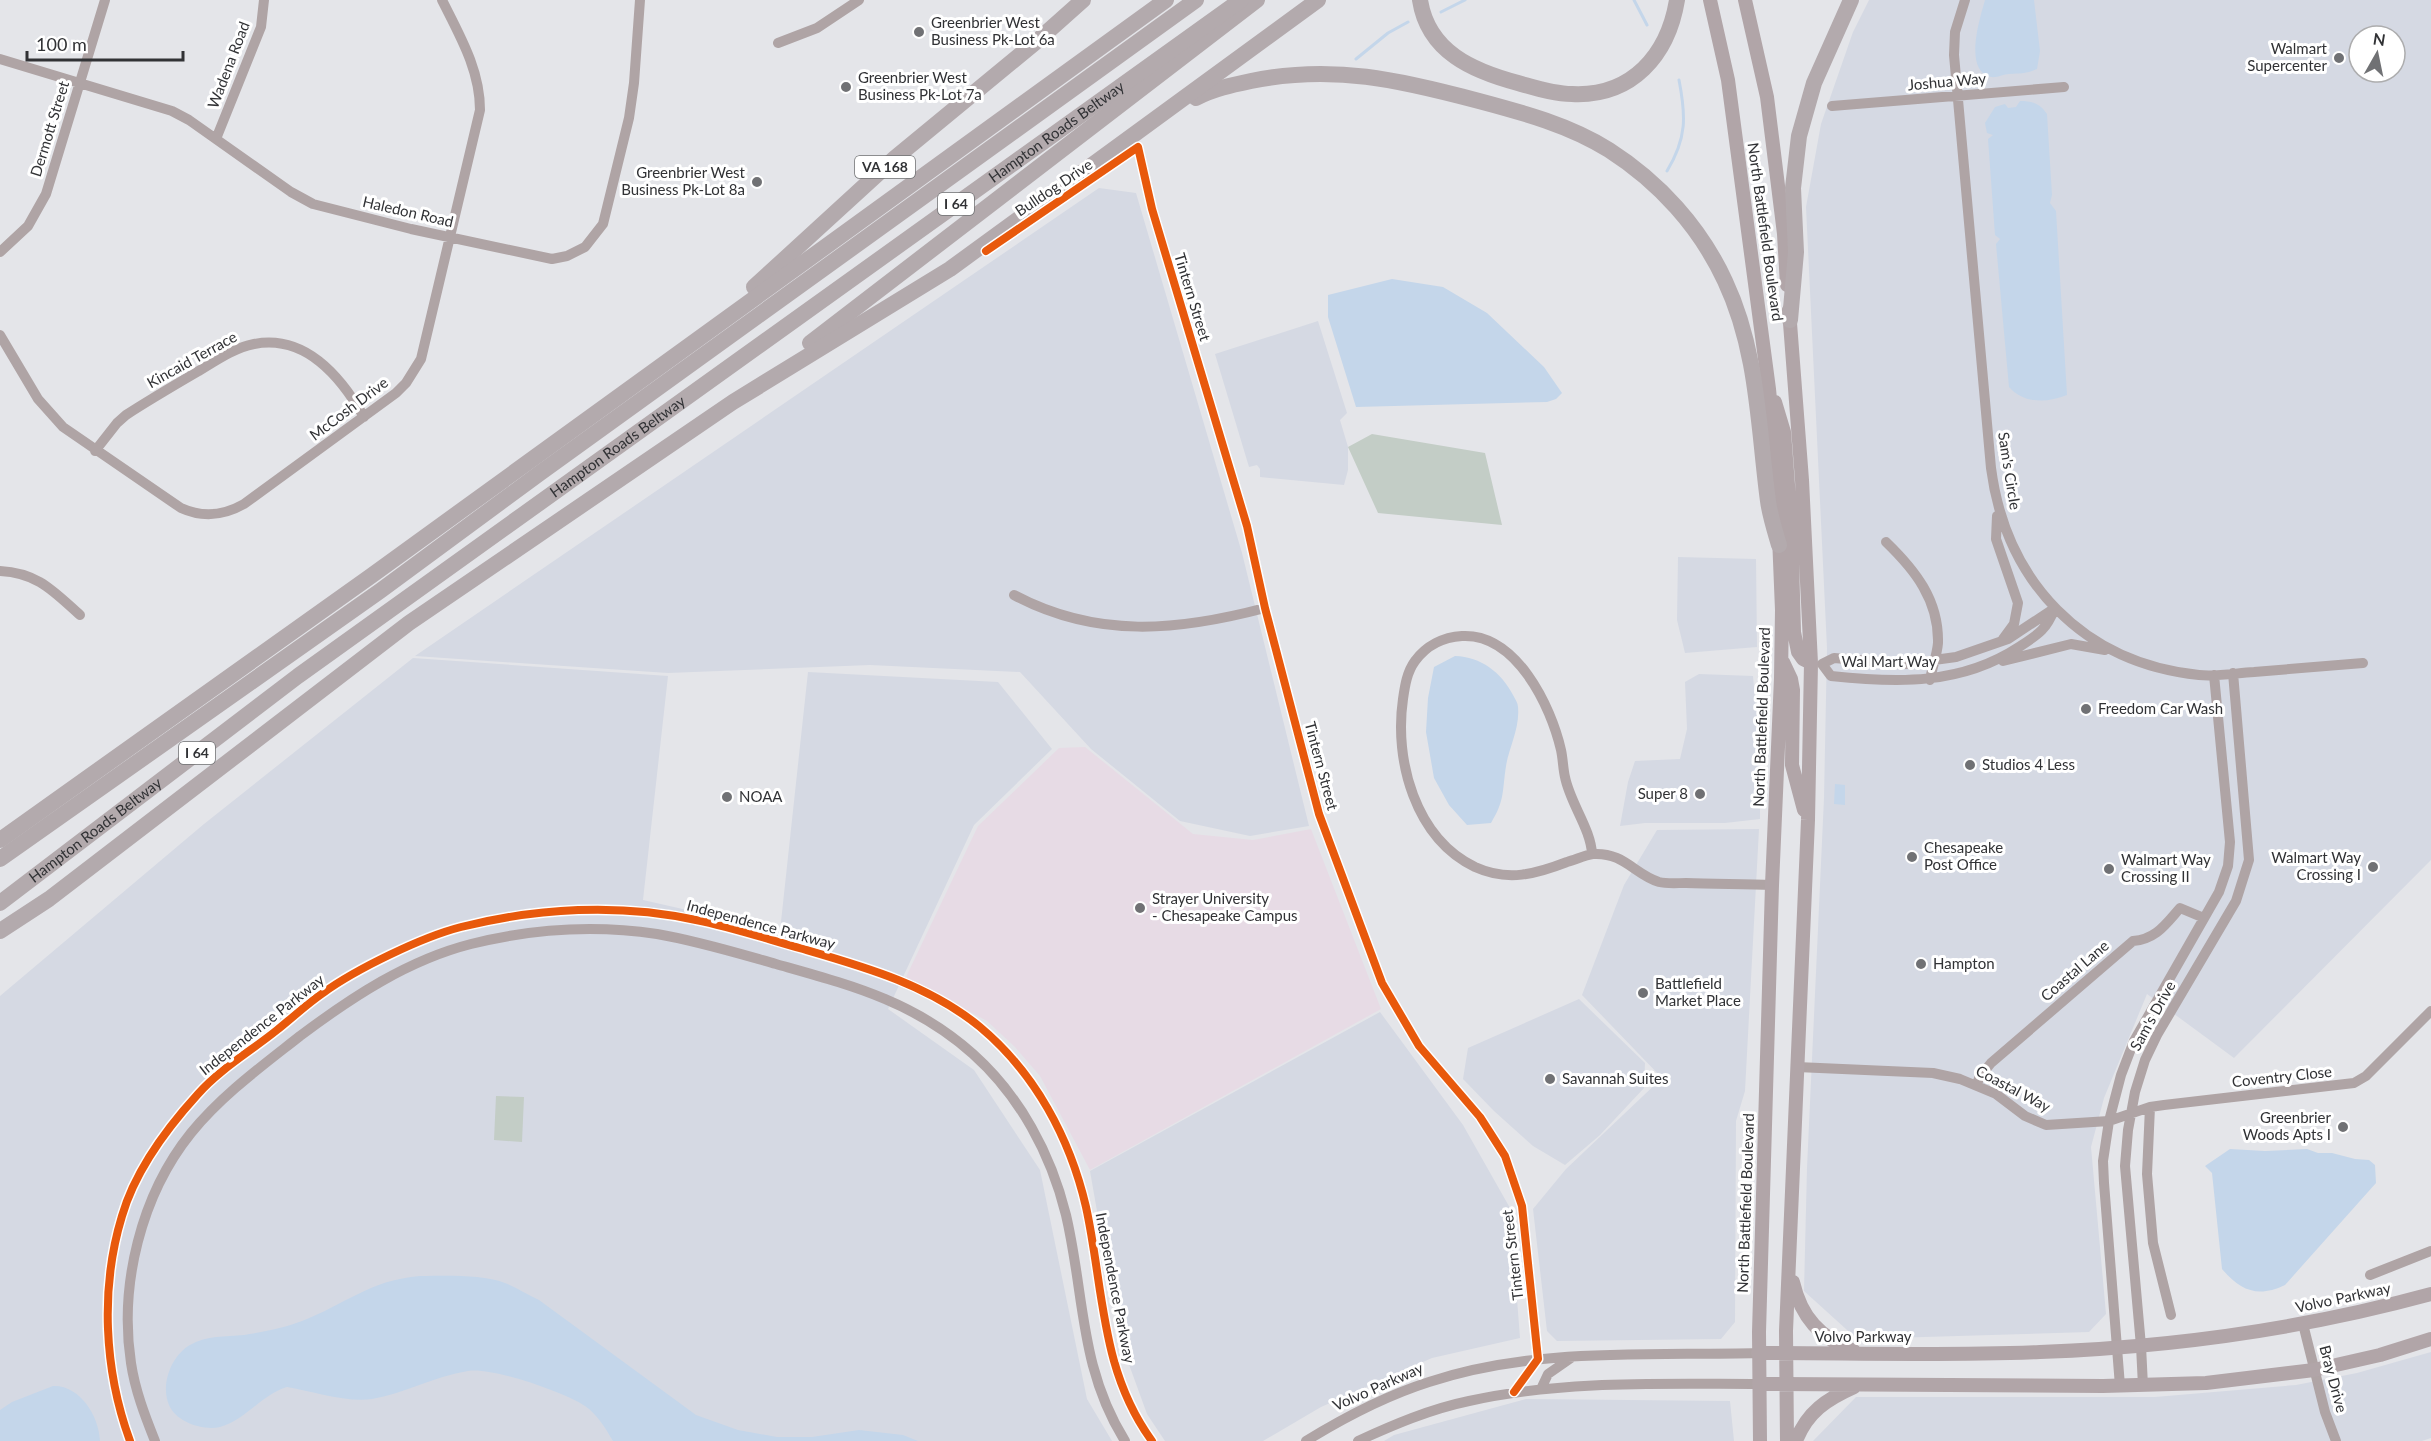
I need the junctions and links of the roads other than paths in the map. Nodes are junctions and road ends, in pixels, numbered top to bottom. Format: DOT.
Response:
graph roads {
  1 [pos="105,0"];
  2 [pos="264,0"];
  3 [pos="442,0"];
  4 [pos="640,0"];
  5 [pos="859,0"];
  6 [pos="1083,0"];
  7 [pos="1093,0"];
  8 [pos="1166,0"];
  9 [pos="1196,0"];
  10 [pos="1226,0"];
  11 [pos="1241,0"];
  12 [pos="1257,0"];
  13 [pos="1318,0"];
  14 [pos="1420,0"];
  15 [pos="1677,0"];
  16 [pos="1710,0"];
  17 [pos="1745,0"];
  18 [pos="1851,0"];
  19 [pos="1965,0"];
  20 [pos="1037,41"];
  21 [pos="778,43"];
  22 [pos="0,58"];
  23 [pos="80,83"];
  24 [pos="2064,87"];
  25 [pos="1957,96"];
  26 [pos="1832,106"];
  27 [pos="1139,138"];
  28 [pos="216,139"];
  29 [pos="451,237"];
  30 [pos="986,251"];
  31 [pos="0,252"];
  32 [pos="1790,320"];
  33 [pos="0,335"];
  34 [pos="693,342"];
  35 [pos="1769,389"];
  36 [pos="733,402"];
  37 [pos="364,417"];
  38 [pos="95,451"];
  39 [pos="1998,510"];
  40 [pos="1886,542"];
  41 [pos="1779,545"];
  42 [pos="0,571"];
  43 [pos="1014,595"];
  44 [pos="1265,608"];
  45 [pos="2055,608"];
  46 [pos="80,615"];
  47 [pos="2001,642"];
  48 [pos="2126,657"];
  49 [pos="1782,661"];
  50 [pos="1933,662"];
  51 [pos="2363,663"];
  52 [pos="1816,664"];
  53 [pos="1986,666"];
  54 [pos="2233,673"];
  55 [pos="2214,675"];
  56 [pos="1930,680"];
  57 [pos="146,738"];
  58 [pos="1808,820"];
  59 [pos="0,828"];
  60 [pos="0,840"];
  61 [pos="1592,854"];
  62 [pos="0,859"];
  63 [pos="1772,885"];
  64 [pos="0,890"];
  65 [pos="0,903"];
  66 [pos="2204,918"];
  67 [pos="0,931"];
  68 [pos="2431,1011"];
  69 [pos="1797,1067"];
  70 [pos="1977,1084"];
  71 [pos="2150,1107"];
  72 [pos="2131,1113"];
  73 [pos="2109,1121"];
  74 [pos="2431,1251"];
  75 [pos="1789,1263"];
  76 [pos="2370,1275"];
  77 [pos="2431,1294"];
  78 [pos="2171,1315"];
  79 [pos="2303,1324"];
  80 [pos="2431,1340"];
  81 [pos="2141,1346"];
  82 [pos="2117,1348"];
  83 [pos="1758,1353"];
  84 [pos="1786,1353"];
  85 [pos="1862,1353"];
  86 [pos="1577,1356"];
  87 [pos="1538,1359"];
  88 [pos="2314,1370"];
  89 [pos="1759,1384"];
  90 [pos="1787,1384"];
  91 [pos="1858,1385"];
  92 [pos="2120,1386"];
  93 [pos="2143,1386"];
  94 [pos="1541,1389"];
  95 [pos="1514,1392"];
  96 [pos="130,1441"];
  97 [pos="155,1441"];
  98 [pos="1125,1441"];
  99 [pos="1152,1441"];
  100 [pos="1306,1441"];
  101 [pos="1358,1441"];
  102 [pos="1760,1441"];
  103 [pos="1787,1441"];
  104 [pos="1796,1441"];
  105 [pos="2336,1441"];
  1 -- 23 [label="street, Dermott Street"];
  2 -- 28 [label="street, Wadena Road"];
  3 -- 29 [label="street, McCosh Drive"];
  4 -- 29 [label="street, Haledon Road"];
  5 -- 21 [label="street"];
  6 -- 20 [label="highway, VA 168"];
  7 -- 20 [label="highway"];
  8 -- 34 [label="highway"];
  9 -- 62 [label="highway"];
  10 -- 64 [label="highway"];
  11 -- 65 [label="highway, Hampton Roads Beltway / I 64"];
  12 -- 36 [label="highway"];
  13 -- 27 [label="highway"];
  14 -- 15 [label="highway"];
  16 -- 35 [label="main road, North Battlefield Boulevard"];
  17 -- 32 [label="main road, North Battlefield Boulevard"];
  18 -- 32 [label="highway"];
  19 -- 25 [label="street, Sam's Circle"];
  20 -- 34 [label="highway, VA 168"];
  22 -- 23 [label="street, Haledon Road"];
  23 -- 28 [label="street, Haledon Road"];
  23 -- 31 [label="street, Dermott Street"];
  24 -- 25 [label="street, Joshua Way"];
  25 -- 26 [label="street, Joshua Way"];
  25 -- 39 [label="street, Sam's Circle"];
  27 -- 30 [label="street, Bulldog Drive"];
  27 -- 36 [label="highway"];
  27 -- 41 [label="highway"];
  27 -- 44 [label="street, Tintern Street"];
  28 -- 29 [label="street, Haledon Road"];
  29 -- 37 [label="street, McCosh Drive"];
  32 -- 52 [label="main road, North Battlefield Boulevard"];
  33 -- 38 [label="street, McCosh Drive"];
  34 -- 57 [label="highway"];
  35 -- 41 [label="main road, North Battlefield Boulevard"];
  35 -- 52 [label="main road"];
  36 -- 67 [label="highway"];
  37 -- 38 [label="street, McCosh Drive"];
  37 -- 38 [label="street, Kincaid Terrace"];
  39 -- 45 [label="street, Sam's Circle"];
  39 -- 47 [label="street"];
  40 -- 50 [label="street"];
  41 -- 49 [label="main road, North Battlefield Boulevard"];
  42 -- 46 [label="street"];
  43 -- 44 [label="street"];
  44 -- 87 [label="street, Tintern Street"];
  45 -- 47 [label="street, Wal Mart Way"];
  45 -- 48 [label="street, Sam's Circle"];
  45 -- 53 [label="street, Wal Mart Way"];
  47 -- 50 [label="street, Wal Mart Way"];
  48 -- 53 [label="street"];
  48 -- 55 [label="street, Sam's Circle"];
  49 -- 52 [label="street, Wal Mart Way"];
  49 -- 58 [label="main road"];
  49 -- 63 [label="main road, North Battlefield Boulevard"];
  50 -- 52 [label="street, Wal Mart Way"];
  50 -- 56 [label="street"];
  51 -- 54 [label="street, Sam's Circle"];
  52 -- 56 [label="street, Wal Mart Way"];
  52 -- 58 [label="main road, North Battlefield Boulevard"];
  53 -- 56 [label="street, Wal Mart Way"];
  54 -- 55 [label="street, Sam's Circle"];
  54 -- 72 [label="street, Sam's Drive"];
  55 -- 66 [label="street, Sam's Drive"];
  57 -- 59 [label="highway"];
  57 -- 60 [label="highway"];
  58 -- 69 [label="main road, North Battlefield Boulevard"];
  61 -- 61 [label="street"];
  61 -- 63 [label="street"];
  63 -- 83 [label="main road, North Battlefield Boulevard"];
  66 -- 70 [label="street, Coastal Lane"];
  66 -- 73 [label="street, Sam's Drive"];
  68 -- 71 [label="street, Coventry Close"];
  69 -- 70 [label="street, Coastal Way"];
  69 -- 75 [label="main road, North Battlefield Boulevard"];
  70 -- 73 [label="street, Coastal Way"];
  71 -- 72 [label="street, Coventry Close"];
  71 -- 78 [label="street"];
  72 -- 73 [label="street, Coventry Close"];
  72 -- 81 [label="street, Sam's Drive"];
  73 -- 82 [label="street, Sam's Drive"];
  74 -- 76 [label="street"];
  75 -- 84 [label="main road, North Battlefield Boulevard"];
  75 -- 85 [label="main road"];
  77 -- 79 [label="main road, Volvo Parkway"];
  79 -- 81 [label="main road, Volvo Parkway"];
  79 -- 88 [label="street, Bray Drive"];
  80 -- 88 [label="main road"];
  81 -- 82 [label="main road, Volvo Parkway"];
  81 -- 93 [label="street, Sam's Drive"];
  82 -- 85 [label="main road, Volvo Parkway"];
  82 -- 92 [label="street, Sam's Drive"];
  83 -- 84 [label="main road, Volvo Parkway"];
  83 -- 86 [label="street, Volvo Parkway"];
  83 -- 89 [label="main road, North Battlefield Boulevard"];
  84 -- 85 [label="main road, Volvo Parkway"];
  84 -- 90 [label="main road, North Battlefield Boulevard"];
  86 -- 87 [label="street, Volvo Parkway"];
  86 -- 94 [label="street"];
  87 -- 95 [label="street"];
  87 -- 100 [label="street, Volvo Parkway"];
  88 -- 93 [label="main road"];
  88 -- 105 [label="street, Bray Drive"];
  89 -- 90 [label="main road"];
  89 -- 94 [label="street"];
  89 -- 102 [label="main road, North Battlefield Boulevard"];
  90 -- 91 [label="main road"];
  90 -- 103 [label="main road, North Battlefield Boulevard"];
  91 -- 92 [label="main road"];
  91 -- 104 [label="main road"];
  92 -- 93 [label="main road"];
  94 -- 95 [label="street"];
  95 -- 101 [label="street"];
  96 -- 99 [label="street, Independence Parkway"];
  97 -- 98 [label="street"];
}
